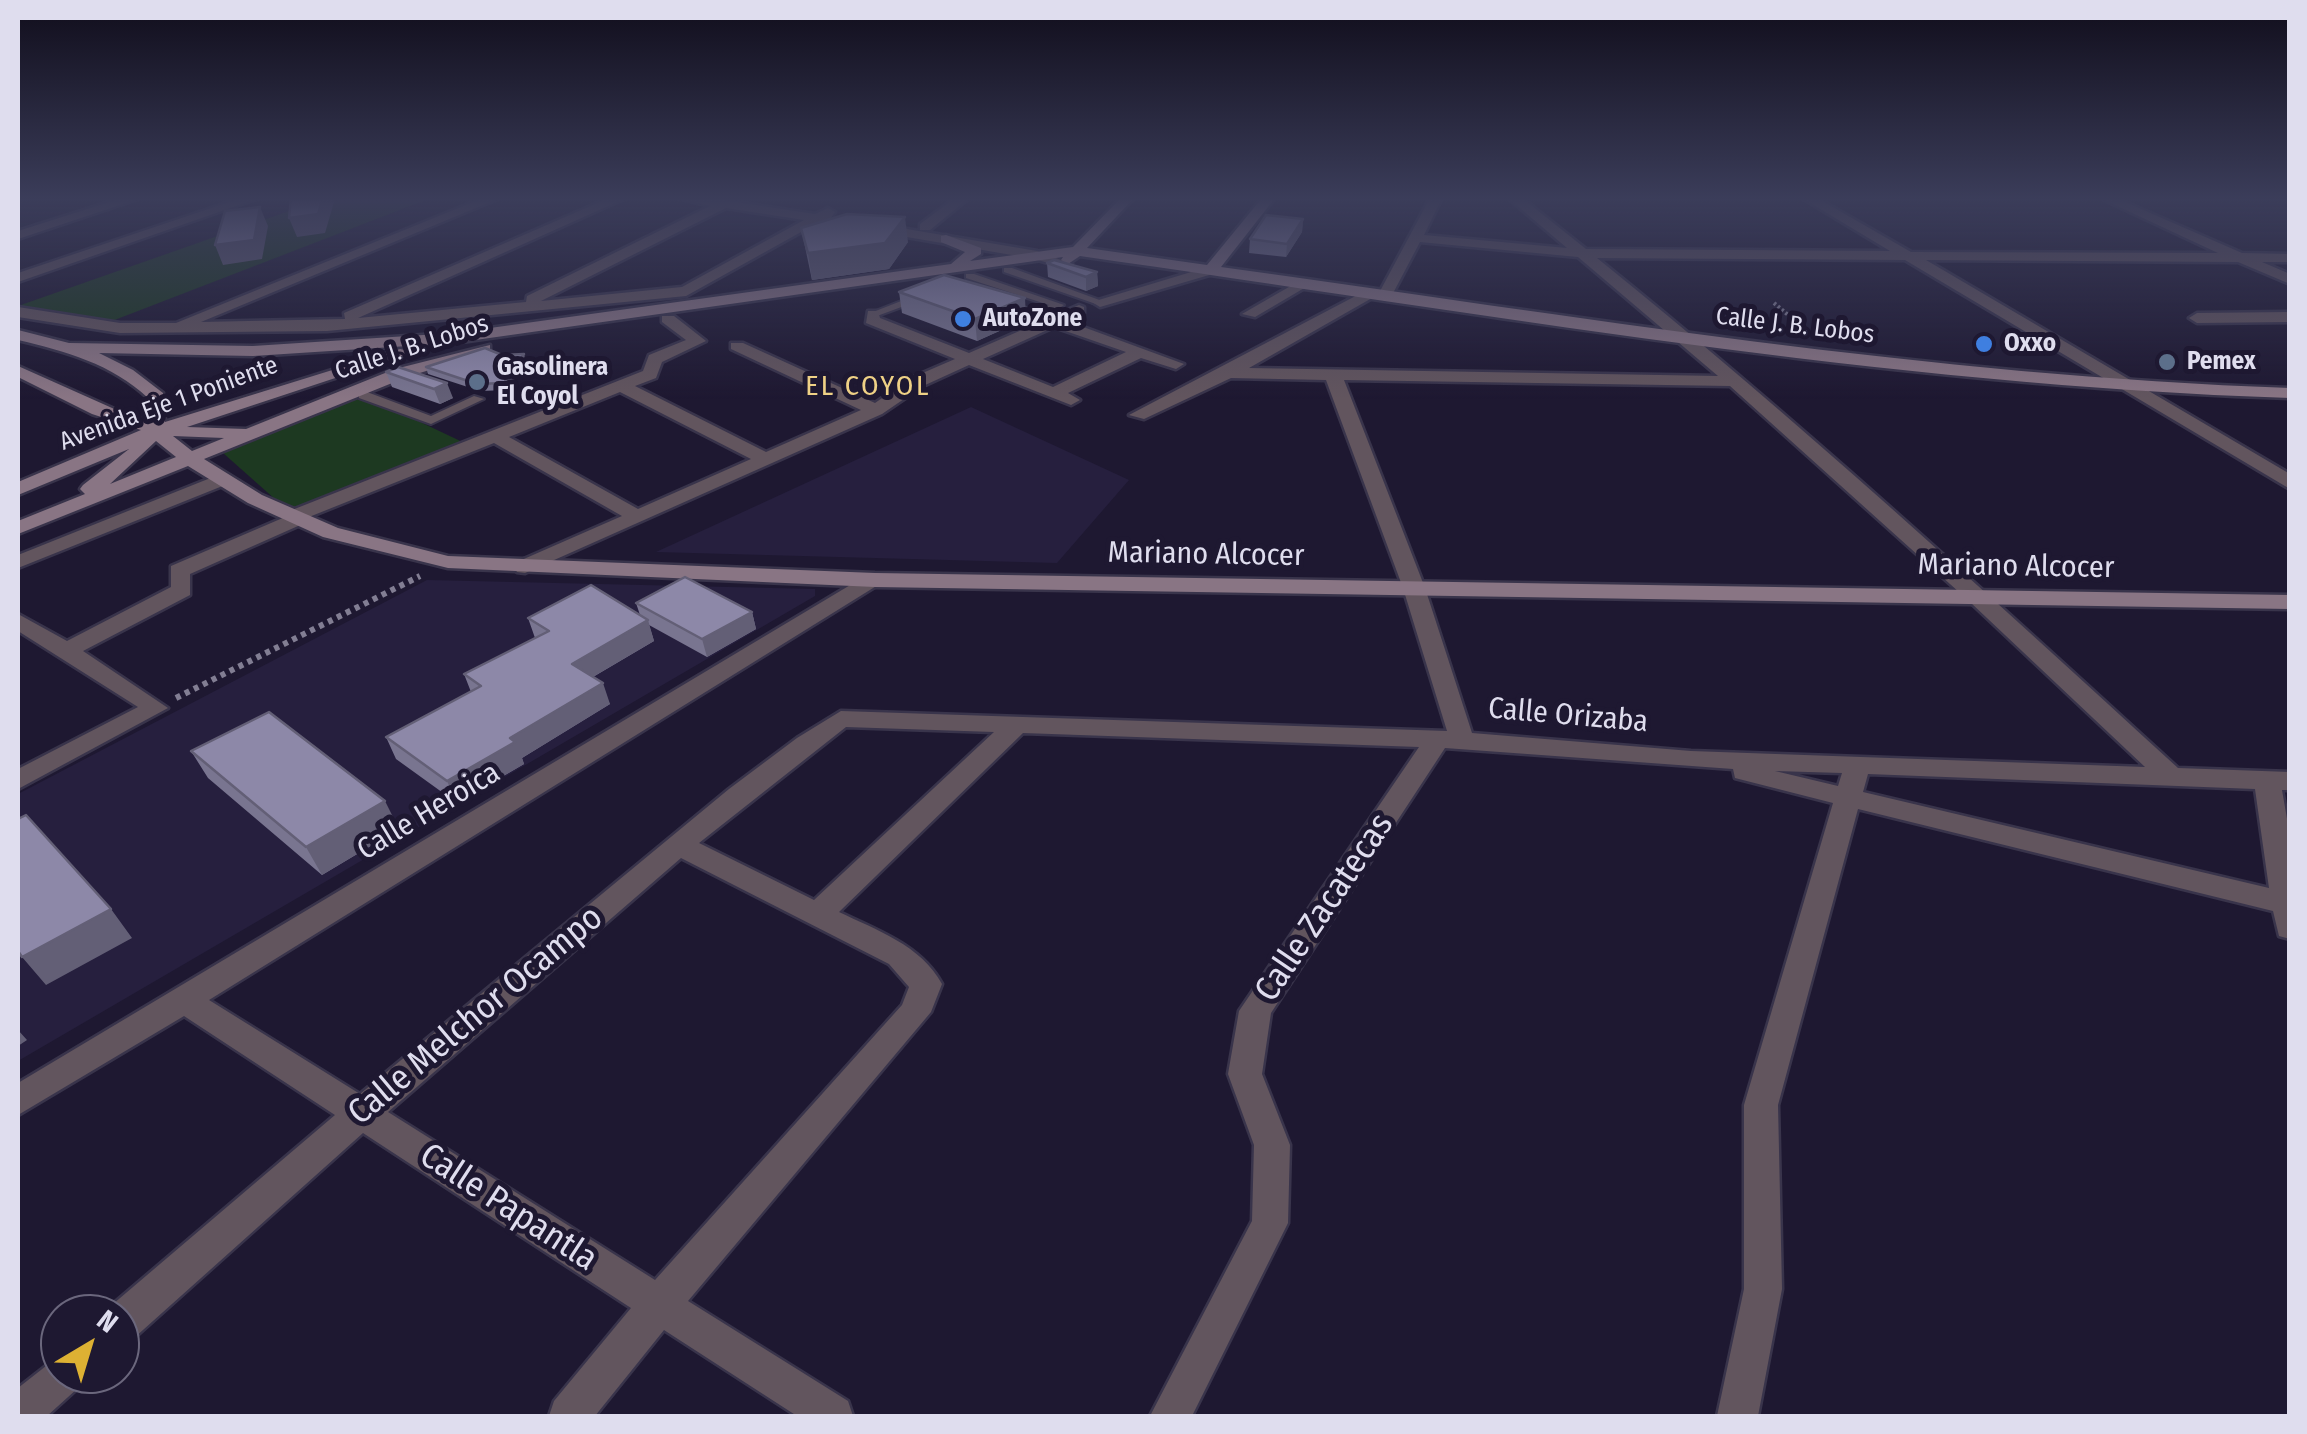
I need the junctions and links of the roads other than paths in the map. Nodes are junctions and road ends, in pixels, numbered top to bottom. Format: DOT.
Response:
graph roads {
  1 [pos="56,265"];
  2 [pos="328,265"];
  3 [pos="467,265"];
  4 [pos="601,265"];
  5 [pos="742,265"];
  6 [pos="960,265"];
  7 [pos="1000,265"];
  8 [pos="1034,265"];
  9 [pos="1111,265"];
  10 [pos="1151,265"];
  11 [pos="1214,265"];
  12 [pos="1398,265"];
  13 [pos="1602,265"];
  14 [pos="1930,265"];
  15 [pos="2258,265"];
  16 [pos="1008,270"];
  17 [pos="1210,270"];
  18 [pos="970,276"];
  19 [pos="1237,276"];
  20 [pos="18,278"];
  21 [pos="1306,278"];
  22 [pos="1194,279"];
  23 [pos="2290,280"];
  24 [pos="936,282"];
  25 [pos="686,291"];
  26 [pos="1379,294"];
  27 [pos="712,301"];
  28 [pos="1100,302"];
  29 [pos="1002,304"];
  30 [pos="518,306"];
  31 [pos="1079,310"];
  32 [pos="18,312"];
  33 [pos="873,314"];
  34 [pos="1250,314"];
  35 [pos="2290,317"];
  36 [pos="2197,318"];
  37 [pos="668,319"];
  38 [pos="1054,322"];
  39 [pos="327,326"];
  40 [pos="169,329"];
  41 [pos="18,334"];
  42 [pos="454,338"];
  43 [pos="1686,338"];
  44 [pos="737,346"];
  45 [pos="70,348"];
  46 [pos="1140,352"];
  47 [pos="967,360"];
  48 [pos="1176,364"];
  49 [pos="18,371"];
  50 [pos="401,373"];
  51 [pos="1228,373"];
  52 [pos="1334,377"];
  53 [pos="1734,381"];
  54 [pos="432,384"];
  55 [pos="623,387"];
  56 [pos="2136,388"];
  57 [pos="1053,393"];
  58 [pos="2290,393"];
  59 [pos="462,394"];
  60 [pos="363,396"];
  61 [pos="1071,400"];
  62 [pos="876,410"];
  63 [pos="1138,416"];
  64 [pos="262,429"];
  65 [pos="154,430"];
  66 [pos="495,436"];
  67 [pos="763,458"];
  68 [pos="188,460"];
  69 [pos="222,479"];
  70 [pos="2290,483"];
  71 [pos="18,490"];
  72 [pos="634,515"];
  73 [pos="297,516"];
  74 [pos="38,520"];
  75 [pos="18,528"];
  76 [pos="18,562"];
  77 [pos="524,567"];
  78 [pos="875,580"];
  79 [pos="1414,588"];
  80 [pos="1978,596"];
  81 [pos="2290,602"];
  82 [pos="18,622"];
  83 [pos="66,651"];
  84 [pos="842,719"];
  85 [pos="1020,724"];
  86 [pos="1449,740"];
  87 [pos="2172,777"];
  88 [pos="18,780"];
  89 [pos="2278,781"];
  90 [pos="1854,782"];
  91 [pos="679,845"];
  92 [pos="2288,911"];
  93 [pos="818,914"];
  94 [pos="184,1000"];
  95 [pos="18,1100"];
  96 [pos="360,1112"];
  97 [pos="660,1305"];
  98 [pos="140,1306"];
  99 [pos="42,1394"];
  100 [pos="18,1415"];
  101 [pos="569,1416"];
  102 [pos="833,1416"];
  103 [pos="1170,1416"];
  104 [pos="1737,1416"];
  1 -- 20 [label="street"];
  2 -- 40 [label="street"];
  3 -- 39 [label="street"];
  4 -- 30 [label="street"];
  5 -- 25 [label="street"];
  6 -- 24 [label="main road"];
  7 -- 24 [label="main road, Calle J. B. Lobos"];
  8 -- 16 [label="main road, Calle J. B. Lobos"];
  9 -- 22 [label="main road, Calle J. B. Lobos"];
  10 -- 17 [label="main road, Calle J. B. Lobos"];
  11 -- 17 [label="main road"];
  12 -- 26 [label="street"];
  13 -- 43 [label="street"];
  14 -- 56 [label="street"];
  15 -- 23 [label="street"];
  16 -- 18 [label="main road, Calle J. B. Lobos"];
  16 -- 28 [label="lane"];
  17 -- 19 [label="main road, Calle J. B. Lobos"];
  17 -- 22 [label="street"];
  18 -- 24 [label="main road, Calle J. B. Lobos"];
  18 -- 29 [label="lane"];
  19 -- 21 [label="main road, Calle J. B. Lobos"];
  19 -- 22 [label="main road, Calle J. B. Lobos"];
  21 -- 26 [label="main road, Calle J. B. Lobos"];
  21 -- 34 [label="street"];
  22 -- 28 [label="street"];
  24 -- 27 [label="main road, Calle J. B. Lobos"];
  24 -- 33 [label="lane"];
  24 -- 37 [label="main road, Calle J. B. Lobos"];
  25 -- 27 [label="street"];
  25 -- 30 [label="street"];
  26 -- 43 [label="main road, Calle J. B. Lobos"];
  26 -- 51 [label="street"];
  27 -- 42 [label="main road, Calle J. B. Lobos"];
  30 -- 39 [label="street"];
  31 -- 38 [label="street"];
  32 -- 40 [label="street"];
  33 -- 47 [label="street"];
  35 -- 36 [label="street"];
  37 -- 50 [label="main road, Calle J. B. Lobos"];
  37 -- 55 [label="street"];
  38 -- 46 [label="street"];
  38 -- 47 [label="street"];
  39 -- 40 [label="street"];
  41 -- 45 [label="main road"];
  42 -- 45 [label="main road"];
  42 -- 65 [label="main road, Avenida Eje 1 Poniente"];
  43 -- 53 [label="street"];
  43 -- 56 [label="main road, Calle J. B. Lobos"];
  44 -- 62 [label="street"];
  45 -- 65 [label="main road"];
  46 -- 48 [label="street"];
  46 -- 57 [label="street"];
  47 -- 57 [label="street"];
  47 -- 62 [label="street"];
  49 -- 65 [label="main road"];
  50 -- 54 [label="lane"];
  50 -- 64 [label="main road, Calle J. B. Lobos"];
  51 -- 52 [label="street"];
  51 -- 63 [label="street"];
  52 -- 53 [label="street"];
  52 -- 79 [label="street"];
  53 -- 80 [label="street"];
  55 -- 66 [label="street"];
  55 -- 67 [label="street"];
  56 -- 58 [label="main road, Calle J. B. Lobos"];
  56 -- 70 [label="street"];
  57 -- 61 [label="street"];
  59 -- 60 [label="lane"];
  62 -- 67 [label="street"];
  64 -- 65 [label="main road"];
  64 -- 68 [label="main road, Avenida Eje 1 Poniente"];
  65 -- 68 [label="main road, Mariano Alcocer"];
  65 -- 71 [label="main road, Avenida Eje 1 Poniente"];
  65 -- 74 [label="main road"];
  66 -- 72 [label="street"];
  66 -- 73 [label="street"];
  67 -- 72 [label="street"];
  68 -- 69 [label="main road, Mariano Alcocer"];
  68 -- 74 [label="main road, Avenida Eje 1 Poniente"];
  69 -- 73 [label="main road, Mariano Alcocer"];
  69 -- 76 [label="street"];
  72 -- 77 [label="street"];
  73 -- 77 [label="main road, Mariano Alcocer"];
  73 -- 83 [label="street"];
  74 -- 75 [label="main road, Avenida Eje 1 Poniente"];
  77 -- 78 [label="main road, Mariano Alcocer"];
  78 -- 79 [label="main road, Mariano Alcocer"];
  78 -- 94 [label="street, Calle Heroica"];
  79 -- 80 [label="main road, Mariano Alcocer"];
  79 -- 86 [label="street"];
  80 -- 81 [label="main road, Mariano Alcocer"];
  80 -- 87 [label="street"];
  82 -- 83 [label="street"];
  83 -- 88 [label="street"];
  84 -- 85 [label="street, Calle Orizaba"];
  84 -- 91 [label="street, Calle Melchor Ocampo"];
  85 -- 86 [label="street, Calle Orizaba"];
  85 -- 93 [label="street"];
  86 -- 90 [label="street, Calle Orizaba"];
  86 -- 103 [label="street, Calle Zacatecas"];
  87 -- 89 [label="street"];
  87 -- 90 [label="street"];
  89 -- 92 [label="street"];
  90 -- 92 [label="street"];
  90 -- 104 [label="street"];
  91 -- 93 [label="street"];
  91 -- 96 [label="street, Calle Melchor Ocampo"];
  93 -- 97 [label="street"];
  94 -- 95 [label="street, Calle Heroica"];
  94 -- 96 [label="street, Calle Papantla"];
  96 -- 97 [label="street, Calle Papantla"];
  96 -- 98 [label="street, Calle Melchor Ocampo"];
  97 -- 101 [label="street"];
  97 -- 102 [label="street, Calle Papantla"];
  99 -- 100 [label="street"];
}
